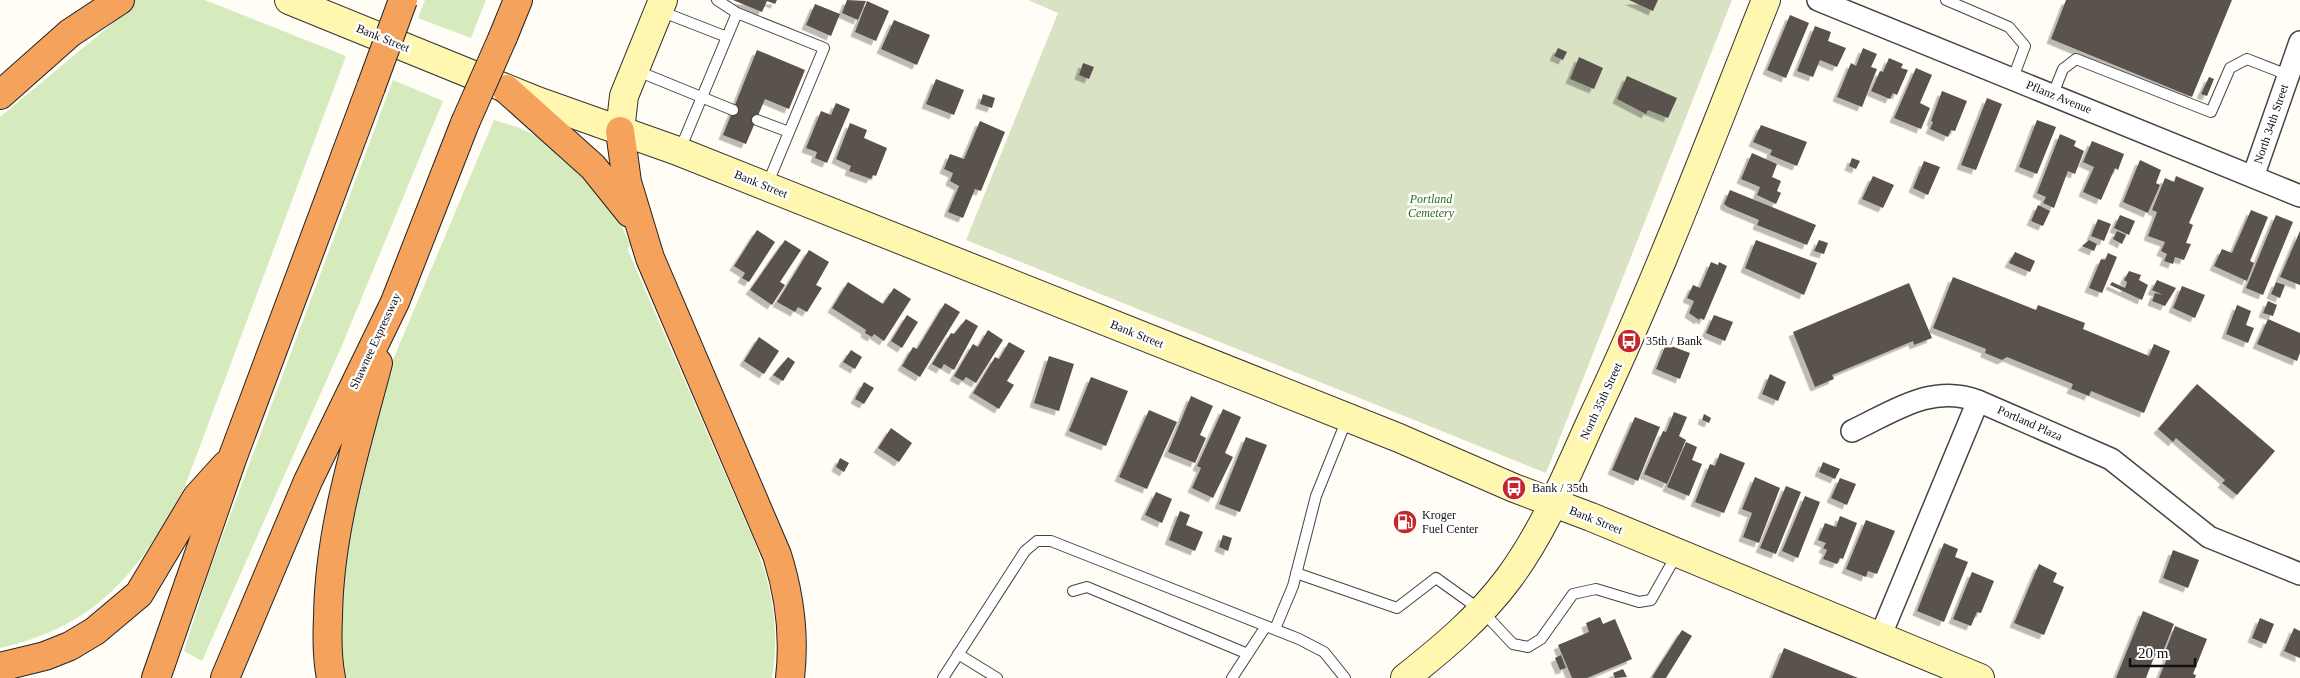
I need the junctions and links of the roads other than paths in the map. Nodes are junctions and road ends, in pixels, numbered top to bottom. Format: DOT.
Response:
graph roads {
  1 [pos="93,0"];
  2 [pos="120,0"];
  3 [pos="289,0"];
  4 [pos="403,0"];
  5 [pos="518,0"];
  6 [pos="717,0"];
  7 [pos="1766,0"];
  8 [pos="1818,0"];
  9 [pos="1946,0"];
  10 [pos="661,5"];
  11 [pos="737,13"];
  12 [pos="70,33"];
  13 [pos="727,37"];
  14 [pos="2300,42"];
  15 [pos="635,70"];
  16 [pos="2288,75"];
  17 [pos="2013,78"];
  18 [pos="506,89"];
  19 [pos="2053,94"];
  20 [pos="0,95"];
  21 [pos="702,97"];
  22 [pos="733,110"];
  23 [pos="757,120"];
  24 [pos="620,130"];
  25 [pos="789,132"];
  26 [pos="679,152"];
  27 [pos="2254,177"];
  28 [pos="767,186"];
  29 [pos="2300,196"];
  30 [pos="641,229"];
  31 [pos="395,302"];
  32 [pos="1978,401"];
  33 [pos="1348,418"];
  34 [pos="1852,431"];
  35 [pos="232,459"];
  36 [pos="1554,504"];
  37 [pos="1677,553"];
  38 [pos="1296,573"];
  39 [pos="2300,574"];
  40 [pos="1073,592"];
  41 [pos="1482,610"];
  42 [pos="1270,628"];
  43 [pos="1880,637"];
  44 [pos="958,654"];
  45 [pos="1248,654"];
  46 [pos="0,667"];
  47 [pos="1949,672"];
  48 [pos="156,678"];
  49 [pos="225,678"];
  50 [pos="331,678"];
  51 [pos="790,678"];
  52 [pos="943,678"];
  53 [pos="997,678"];
  54 [pos="1232,678"];
  55 [pos="1345,678"];
  56 [pos="1405,678"];
  57 [pos="1980,678"];
  1 -- 12 [label="highway"];
  2 -- 12 [label="highway"];
  3 -- 18 [label="street, Bank Street"];
  4 -- 35 [label="highway, bridge"];
  5 -- 31 [label="highway, Shawnee Expressway, bridge"];
  6 -- 11 [label="lane"];
  7 -- 36 [label="street, North 35th Street"];
  8 -- 17 [label="street, Pflanz Avenue"];
  9 -- 17 [label="lane"];
  10 -- 13 [label="lane"];
  10 -- 15 [label="street"];
  11 -- 13 [label="lane"];
  11 -- 25 [label="lane"];
  12 -- 20 [label="highway"];
  13 -- 21 [label="lane"];
  14 -- 16 [label="street, North 34th Street"];
  15 -- 21 [label="lane"];
  15 -- 24 [label="street"];
  16 -- 19 [label="lane"];
  16 -- 27 [label="street, North 34th Street"];
  17 -- 19 [label="street, Pflanz Avenue"];
  18 -- 24 [label="street, Bank Street"];
  18 -- 30 [label="highway"];
  19 -- 27 [label="street, Pflanz Avenue"];
  21 -- 22 [label="lane"];
  21 -- 26 [label="lane"];
  23 -- 25 [label="lane"];
  24 -- 26 [label="street, Bank Street"];
  24 -- 30 [label="highway"];
  25 -- 28 [label="lane"];
  26 -- 28 [label="street, Bank Street"];
  27 -- 29 [label="street, Pflanz Avenue"];
  28 -- 33 [label="street, Bank Street"];
  30 -- 51 [label="highway"];
  31 -- 49 [label="highway, Shawnee Expressway"];
  31 -- 50 [label="highway"];
  32 -- 34 [label="street, Portland Plaza"];
  32 -- 39 [label="street, Portland Plaza"];
  32 -- 43 [label="street"];
  33 -- 36 [label="street, Bank Street"];
  33 -- 38 [label="lane"];
  35 -- 46 [label="highway"];
  35 -- 48 [label="highway"];
  36 -- 37 [label="street, Bank Street"];
  36 -- 41 [label="street, North 35th Street"];
  37 -- 41 [label="lane"];
  37 -- 43 [label="street, Bank Street"];
  38 -- 41 [label="lane"];
  38 -- 42 [label="lane"];
  40 -- 45 [label="lane"];
  41 -- 56 [label="street, North 35th Street"];
  42 -- 44 [label="lane"];
  42 -- 45 [label="lane"];
  42 -- 55 [label="lane"];
  43 -- 47 [label="street, Bank Street"];
  44 -- 52 [label="lane"];
  44 -- 53 [label="lane"];
  45 -- 54 [label="lane"];
  47 -- 57 [label="street, Bank Street"];
}
